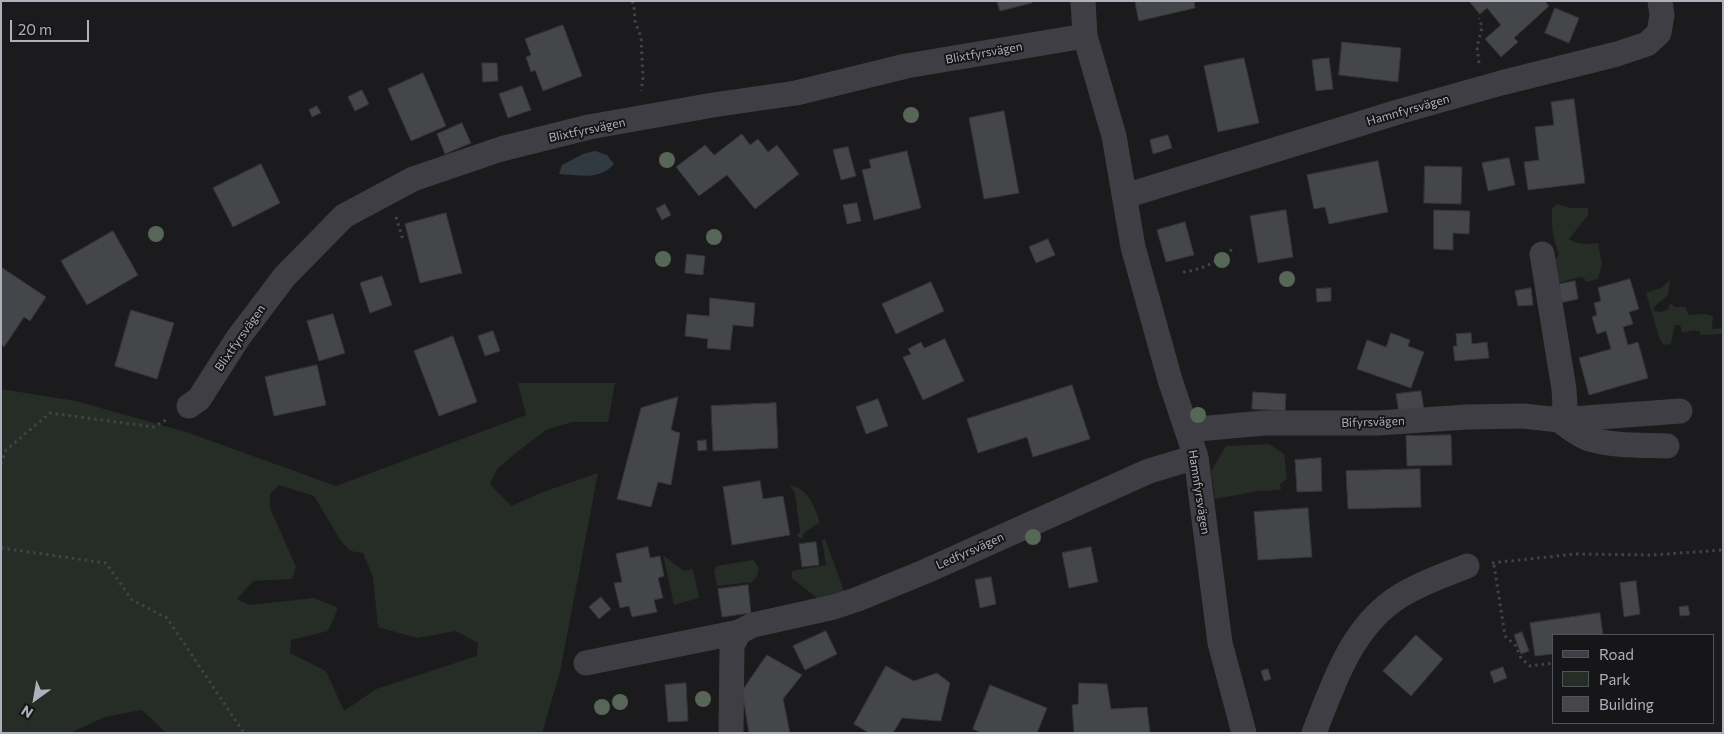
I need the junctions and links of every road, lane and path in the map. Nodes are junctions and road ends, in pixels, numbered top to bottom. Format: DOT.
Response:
graph roads {
  1 [pos="632,1"];
  2 [pos="1083,1"];
  3 [pos="1660,1"];
  4 [pos="1479,18"];
  5 [pos="1085,36"];
  6 [pos="1468,93"];
  7 [pos="640,119"];
  8 [pos="1125,196"];
  9 [pos="1235,247"];
  10 [pos="1542,254"];
  11 [pos="1183,272"];
  12 [pos="189,406"];
  13 [pos="1680,411"];
  14 [pos="1559,420"];
  15 [pos="1187,430"];
  16 [pos="1667,446"];
  17 [pos="1196,457"];
  18 [pos="1,464"];
  19 [pos="1,548"];
  20 [pos="1723,550"];
  21 [pos="1494,563"];
  22 [pos="1467,566"];
  23 [pos="739,632"];
  24 [pos="586,663"];
  25 [pos="1552,663"];
  26 [pos="244,733"];
  27 [pos="731,733"];
  28 [pos="1244,733"];
  29 [pos="1314,733"];
  1 -- 7 [label="path"];
  2 -- 5 [label="street, Hamnfyrsvägen"];
  3 -- 6 [label="street, Hamnfyrsvägen"];
  4 -- 6 [label="path"];
  5 -- 7 [label="street, Blixtfyrsvägen"];
  5 -- 8 [label="street, Hamnfyrsvägen"];
  6 -- 8 [label="street, Hamnfyrsvägen"];
  7 -- 12 [label="street, Blixtfyrsvägen"];
  8 -- 15 [label="street, Hamnfyrsvägen"];
  9 -- 11 [label="path"];
  10 -- 14 [label="street"];
  12 -- 18 [label="path"];
  13 -- 14 [label="street, Bifyrsvägen"];
  14 -- 15 [label="street, Bifyrsvägen"];
  14 -- 16 [label="street"];
  15 -- 17 [label="street, Hamnfyrsvägen"];
  17 -- 23 [label="street, Ledfyrsvägen"];
  17 -- 28 [label="street, Hamnfyrsvägen"];
  19 -- 26 [label="path"];
  20 -- 21 [label="path"];
  21 -- 22 [label="path"];
  21 -- 25 [label="path"];
  22 -- 29 [label="street"];
  23 -- 24 [label="street, Ledfyrsvägen"];
  23 -- 27 [label="street"];
}
